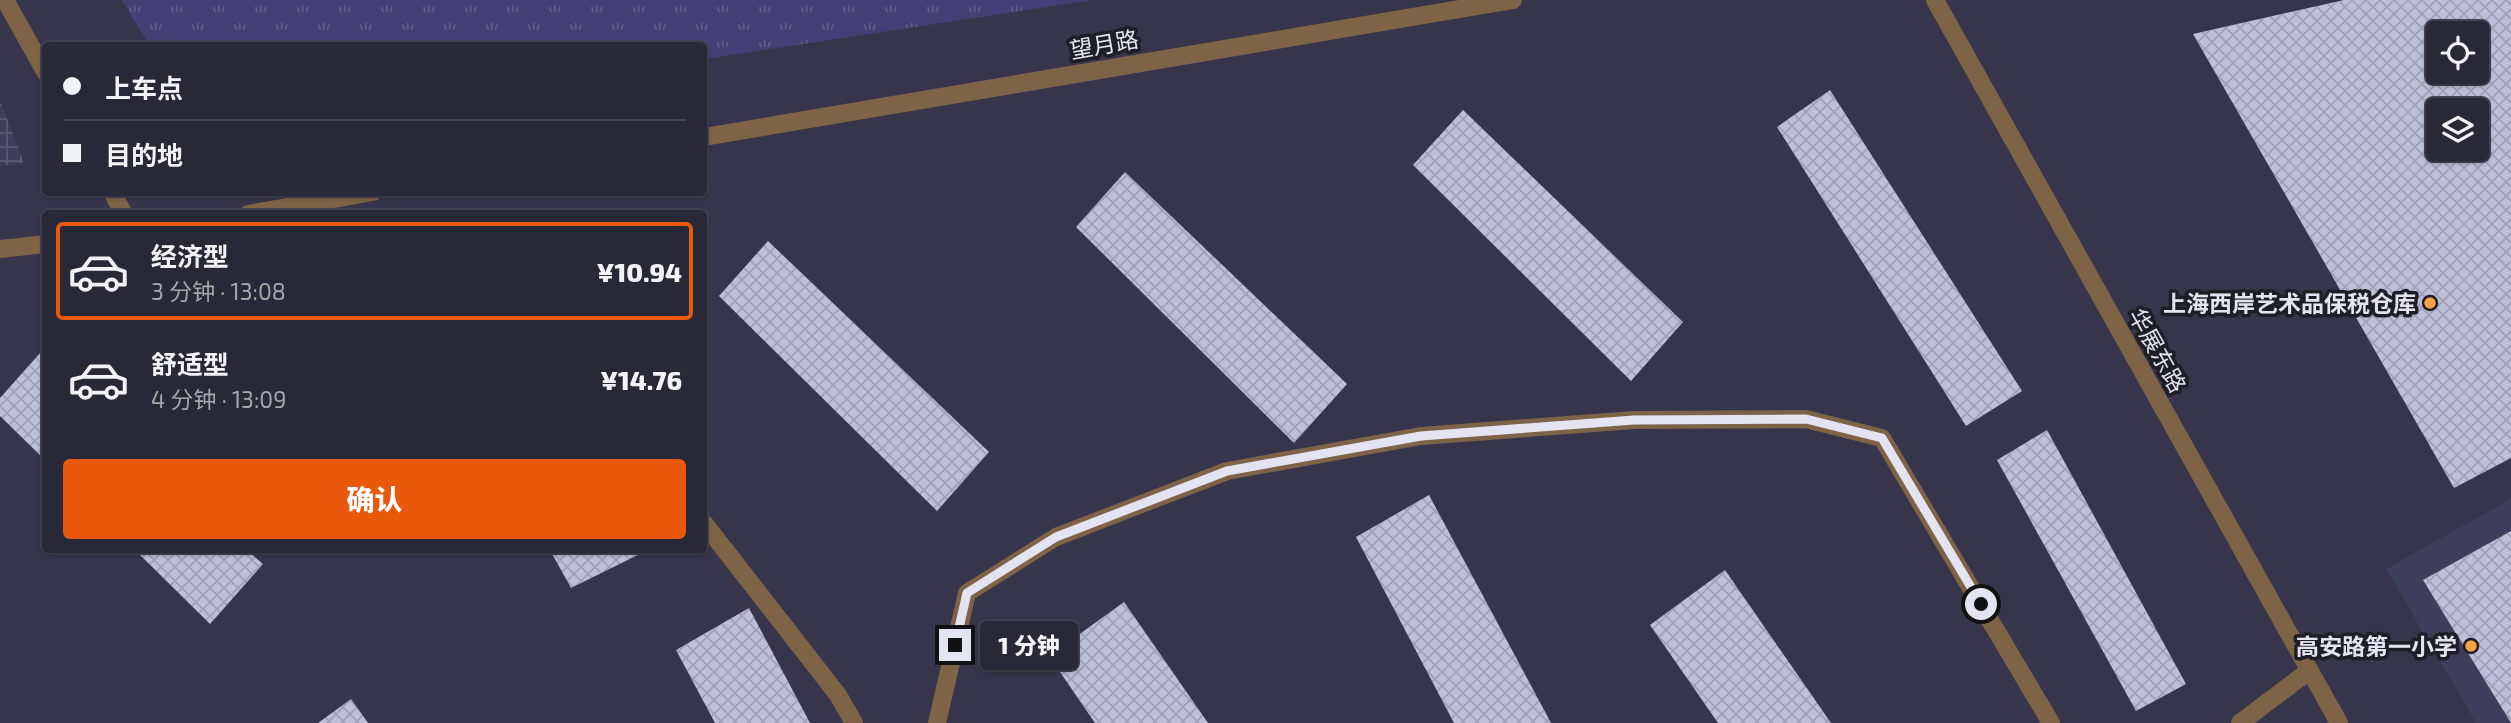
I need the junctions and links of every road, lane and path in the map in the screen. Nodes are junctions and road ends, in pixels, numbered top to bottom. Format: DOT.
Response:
graph roads {
  1 [pos="5,0"];
  2 [pos="1513,0"];
  3 [pos="1935,0"];
  4 [pos="42,66"];
  5 [pos="707,136"];
  6 [pos="350,196"];
  7 [pos="271,210"];
  8 [pos="42,244"];
  9 [pos="0,249"];
  10 [pos="707,527"];
  11 [pos="2309,671"];
  12 [pos="854,723"];
  13 [pos="937,723"];
  14 [pos="2051,723"];
  15 [pos="2240,723"];
  16 [pos="2339,723"];
  1 -- 4 [label="street"];
  2 -- 5 [label="street, 望月路"];
  3 -- 11 [label="street, 华展东路"];
  6 -- 7 [label="street"];
  8 -- 9 [label="street"];
  10 -- 12 [label="street"];
  11 -- 15 [label="street"];
  11 -- 16 [label="street, 华展东路"];
  13 -- 14 [label="street"];
}
